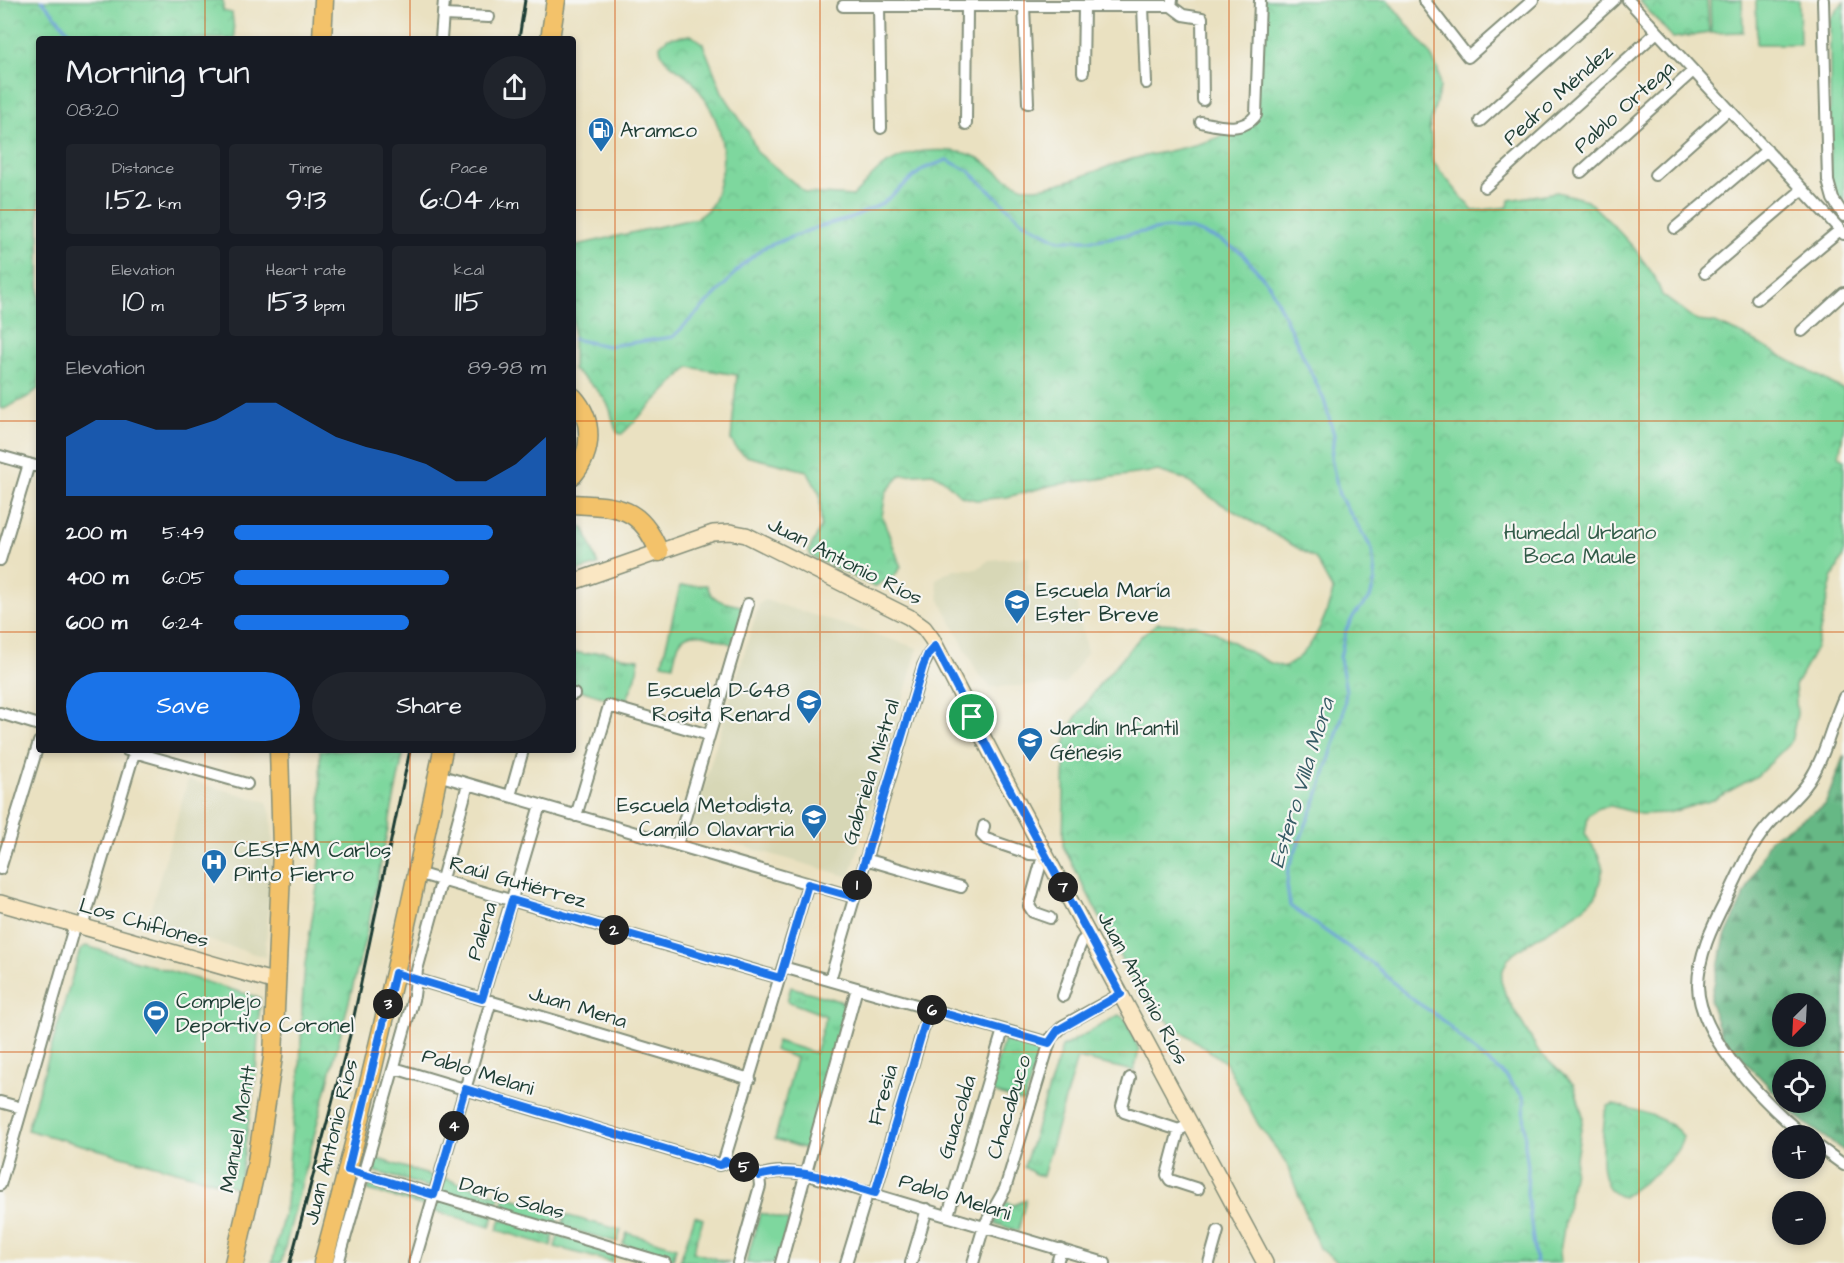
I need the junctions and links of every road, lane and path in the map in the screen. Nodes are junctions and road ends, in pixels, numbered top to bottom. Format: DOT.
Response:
graph roads {
  1 [pos="324,0"];
  2 [pos="444,0"];
  3 [pos="556,0"];
  4 [pos="1260,0"];
  5 [pos="1424,0"];
  6 [pos="1533,0"];
  7 [pos="1614,0"];
  8 [pos="1628,0"];
  9 [pos="1823,0"];
  10 [pos="1172,3"];
  11 [pos="843,6"];
  12 [pos="879,6"];
  13 [pos="967,6"];
  14 [pos="1023,6"];
  15 [pos="1084,6"];
  16 [pos="1143,6"];
  17 [pos="443,15"];
  18 [pos="489,17"];
  19 [pos="1657,32"];
  20 [pos="322,36"];
  21 [pos="441,36"];
  22 [pos="550,36"];
  23 [pos="1693,71"];
  24 [pos="1083,72"];
  25 [pos="1146,83"];
  26 [pos="1203,100"];
  27 [pos="1028,103"];
  28 [pos="1729,110"];
  29 [pos="1480,121"];
  30 [pos="1201,122"];
  31 [pos="966,124"];
  32 [pos="881,128"];
  33 [pos="1767,150"];
  34 [pos="1581,172"];
  35 [pos="1655,175"];
  36 [pos="1485,187"];
  37 [pos="1803,189"];
  38 [pos="1844,216"];
  39 [pos="1675,228"];
  40 [pos="1842,232"];
  41 [pos="1706,273"];
  42 [pos="1844,293"];
  43 [pos="1757,299"];
  44 [pos="1802,331"];
  45 [pos="576,402"];
  46 [pos="0,456"];
  47 [pos="34,466"];
  48 [pos="576,470"];
  49 [pos="576,504"];
  50 [pos="659,552"];
  51 [pos="0,560"];
  52 [pos="576,581"];
  53 [pos="748,604"];
  54 [pos="935,646"];
  55 [pos="1844,697"];
  56 [pos="0,713"];
  57 [pos="36,724"];
  58 [pos="709,735"];
  59 [pos="36,752"];
  60 [pos="132,753"];
  61 [pos="140,753"];
  62 [pos="279,753"];
  63 [pos="442,753"];
  64 [pos="522,753"];
  65 [pos="438,775"];
  66 [pos="247,784"];
  67 [pos="468,784"];
  68 [pos="510,796"];
  69 [pos="540,805"];
  70 [pos="576,816"];
  71 [pos="984,826"];
  72 [pos="677,845"];
  73 [pos="1046,855"];
  74 [pos="866,859"];
  75 [pos="0,869"];
  76 [pos="417,873"];
  77 [pos="441,880"];
  78 [pos="808,884"];
  79 [pos="961,887"];
  80 [pos="854,897"];
  81 [pos="512,900"];
  82 [pos="0,903"];
  83 [pos="1050,918"];
  84 [pos="78,926"];
  85 [pos="1089,935"];
  86 [pos="783,967"];
  87 [pos="395,973"];
  88 [pos="780,978"];
  89 [pos="416,979"];
  90 [pos="830,980"];
  91 [pos="276,982"];
  92 [pos="857,988"];
  93 [pos="1121,994"];
  94 [pos="1064,996"];
  95 [pos="487,1000"];
  96 [pos="929,1009"];
  97 [pos="1003,1030"];
  98 [pos="1049,1043"];
  99 [pos="394,1068"];
  100 [pos="750,1078"];
  101 [pos="1130,1078"];
  102 [pos="465,1089"];
  103 [pos="0,1102"];
  104 [pos="22,1108"];
  105 [pos="1793,1125"];
  106 [pos="1185,1127"];
  107 [pos="1826,1152"];
  108 [pos="724,1162"];
  109 [pos="1844,1165"];
  110 [pos="356,1171"];
  111 [pos="806,1174"];
  112 [pos="759,1176"];
  113 [pos="0,1185"];
  114 [pos="1198,1189"];
  115 [pos="872,1192"];
  116 [pos="434,1195"];
  117 [pos="927,1209"];
  118 [pos="948,1215"];
  119 [pos="984,1226"];
  120 [pos="1218,1231"];
  121 [pos="1061,1249"];
  122 [pos="234,1263"];
  123 [pos="323,1263"];
  124 [pos="338,1263"];
  125 [pos="414,1263"];
  126 [pos="665,1263"];
  127 [pos="738,1263"];
  128 [pos="782,1263"];
  129 [pos="846,1263"];
  130 [pos="910,1263"];
  131 [pos="973,1263"];
  132 [pos="1057,1263"];
  133 [pos="1105,1263"];
  134 [pos="1209,1263"];
  135 [pos="1265,1263"];
  1 -- 20 [label="main road"];
  2 -- 17 [label="street"];
  3 -- 22 [label="main road"];
  4 -- 30 [label="street"];
  5 -- 6 [label="street"];
  7 -- 29 [label="street"];
  8 -- 19 [label="street"];
  9 -- 38 [label="street"];
  10 -- 16 [label="street"];
  10 -- 26 [label="street"];
  11 -- 12 [label="street"];
  12 -- 13 [label="street"];
  12 -- 32 [label="street"];
  13 -- 14 [label="street"];
  13 -- 31 [label="street"];
  14 -- 15 [label="street"];
  14 -- 27 [label="street"];
  15 -- 16 [label="street"];
  15 -- 24 [label="street"];
  16 -- 25 [label="street"];
  17 -- 18 [label="street"];
  17 -- 21 [label="street"];
  19 -- 23 [label="street"];
  19 -- 36 [label="street, Pedro Méndez"];
  23 -- 28 [label="street"];
  23 -- 34 [label="street, Pablo Ortega"];
  28 -- 33 [label="street"];
  28 -- 35 [label="street"];
  33 -- 37 [label="street"];
  33 -- 39 [label="street"];
  37 -- 40 [label="street"];
  37 -- 41 [label="street"];
  40 -- 43 [label="street"];
  42 -- 44 [label="street"];
  45 -- 48 [label="main road"];
  46 -- 47 [label="street"];
  47 -- 51 [label="street"];
  49 -- 50 [label="main road"];
  50 -- 52 [label="street, Juan Antonio Ríos"];
  50 -- 54 [label="street, Juan Antonio Ríos"];
  53 -- 58 [label="street"];
  54 -- 73 [label="street, Juan Antonio Ríos"];
  54 -- 74 [label="street, Gabriela Mistral"];
  55 -- 105 [label="street"];
  56 -- 57 [label="street"];
  58 -- 70 [label="street"];
  58 -- 72 [label="street"];
  59 -- 75 [label="street"];
  60 -- 84 [label="street"];
  61 -- 66 [label="street"];
  62 -- 91 [label="main road, Manuel Montt"];
  63 -- 65 [label="main road, Juan Antonio Ríos"];
  64 -- 68 [label="street"];
  65 -- 67 [label="street"];
  65 -- 76 [label="main road, Juan Antonio Ríos"];
  67 -- 68 [label="street"];
  67 -- 77 [label="street"];
  68 -- 69 [label="street"];
  69 -- 70 [label="street"];
  69 -- 81 [label="street, Palena"];
  70 -- 72 [label="street"];
  71 -- 73 [label="street"];
  72 -- 78 [label="street"];
  73 -- 83 [label="street"];
  73 -- 85 [label="street, Juan Antonio Ríos"];
  74 -- 79 [label="street"];
  74 -- 80 [label="street, Gabriela Mistral"];
  76 -- 77 [label="street, Raúl Gutiérrez"];
  76 -- 87 [label="main road, Juan Antonio Ríos"];
  77 -- 81 [label="street, Raúl Gutiérrez"];
  77 -- 89 [label="street"];
  78 -- 80 [label="street"];
  78 -- 86 [label="street"];
  80 -- 90 [label="street, Gabriela Mistral"];
  81 -- 88 [label="street, Raúl Gutiérrez"];
  81 -- 95 [label="street, Palena"];
  82 -- 84 [label="street, Los Chiflones"];
  84 -- 91 [label="street, Los Chiflones"];
  84 -- 104 [label="street"];
  85 -- 93 [label="street, Juan Antonio Ríos"];
  85 -- 94 [label="street"];
  86 -- 88 [label="street"];
  86 -- 90 [label="street"];
  87 -- 89 [label="street, Juan Mena"];
  87 -- 110 [label="main road, Juan Antonio Ríos"];
  88 -- 100 [label="street"];
  89 -- 95 [label="street, Juan Mena"];
  89 -- 99 [label="street"];
  90 -- 92 [label="street"];
  91 -- 122 [label="main road, Manuel Montt"];
  92 -- 96 [label="street"];
  92 -- 111 [label="street"];
  93 -- 98 [label="street, Chacabuco"];
  93 -- 106 [label="street, Juan Antonio Ríos"];
  95 -- 100 [label="street, Juan Mena"];
  95 -- 102 [label="street, Palena"];
  96 -- 97 [label="street"];
  96 -- 115 [label="street, Fresia"];
  97 -- 98 [label="street"];
  97 -- 118 [label="street, Guacolda"];
  98 -- 119 [label="street, Chacabuco"];
  99 -- 102 [label="street, Pablo Melani"];
  99 -- 110 [label="street"];
  100 -- 108 [label="street"];
  101 -- 106 [label="street"];
  102 -- 108 [label="street, Pablo Melani"];
  102 -- 116 [label="street, Palena"];
  103 -- 104 [label="street"];
  104 -- 113 [label="street"];
  106 -- 114 [label="street"];
  106 -- 135 [label="street, Juan Antonio Ríos"];
  107 -- 109 [label="street"];
  108 -- 112 [label="street, Pablo Melani"];
  110 -- 116 [label="street, Darío Salas"];
  110 -- 123 [label="main road, Juan Antonio Ríos"];
  110 -- 124 [label="street"];
  111 -- 112 [label="street, Pablo Melani"];
  111 -- 115 [label="street, Pablo Melani"];
  111 -- 128 [label="street"];
  112 -- 127 [label="street"];
  115 -- 117 [label="street, Pablo Melani"];
  115 -- 129 [label="street, Fresia"];
  116 -- 125 [label="street, Palena"];
  116 -- 126 [label="street, Darío Salas"];
  117 -- 118 [label="street, Pablo Melani"];
  117 -- 130 [label="street"];
  118 -- 119 [label="street, Pablo Melani"];
  119 -- 121 [label="street, Pablo Melani"];
  119 -- 131 [label="street, Chacabuco"];
  120 -- 134 [label="street"];
  121 -- 132 [label="street"];
  121 -- 133 [label="street, Pablo Melani"];
}
